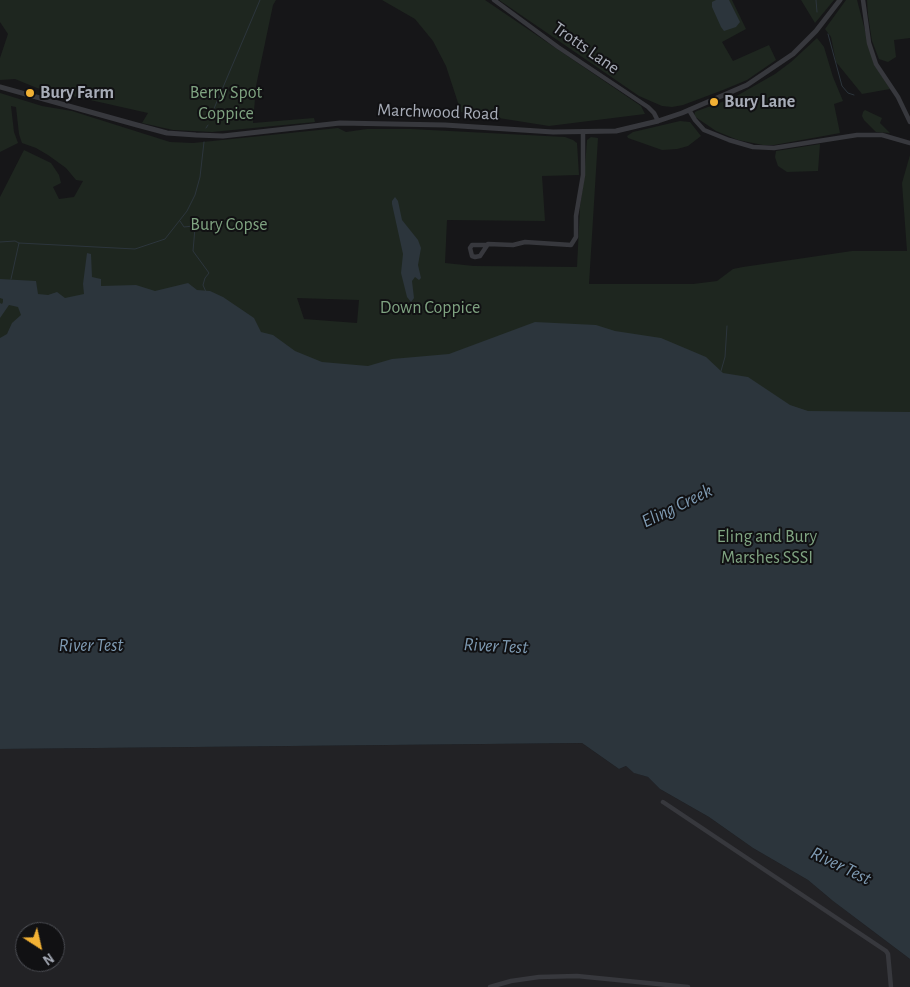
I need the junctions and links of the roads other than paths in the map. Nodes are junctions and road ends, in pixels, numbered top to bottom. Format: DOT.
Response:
graph roads {
  1 [pos="494,0"];
  2 [pos="840,0"];
  3 [pos="863,0"];
  4 [pos="0,87"];
  5 [pos="689,110"];
  6 [pos="658,121"];
  7 [pos="910,122"];
  8 [pos="583,132"];
  9 [pos="910,143"];
  10 [pos="486,245"];
  11 [pos="663,802"];
  12 [pos="490,987"];
  13 [pos="688,987"];
  14 [pos="890,987"];
  1 -- 6 [label="street, Trotts Lane"];
  2 -- 5 [label="street, Marchwood Road"];
  3 -- 7 [label="street"];
  4 -- 8 [label="street, Marchwood Road"];
  5 -- 6 [label="street, Marchwood Road"];
  5 -- 9 [label="street"];
  6 -- 8 [label="street, Marchwood Road"];
  8 -- 10 [label="street"];
  11 -- 14 [label="street"];
  12 -- 13 [label="street"];
}
